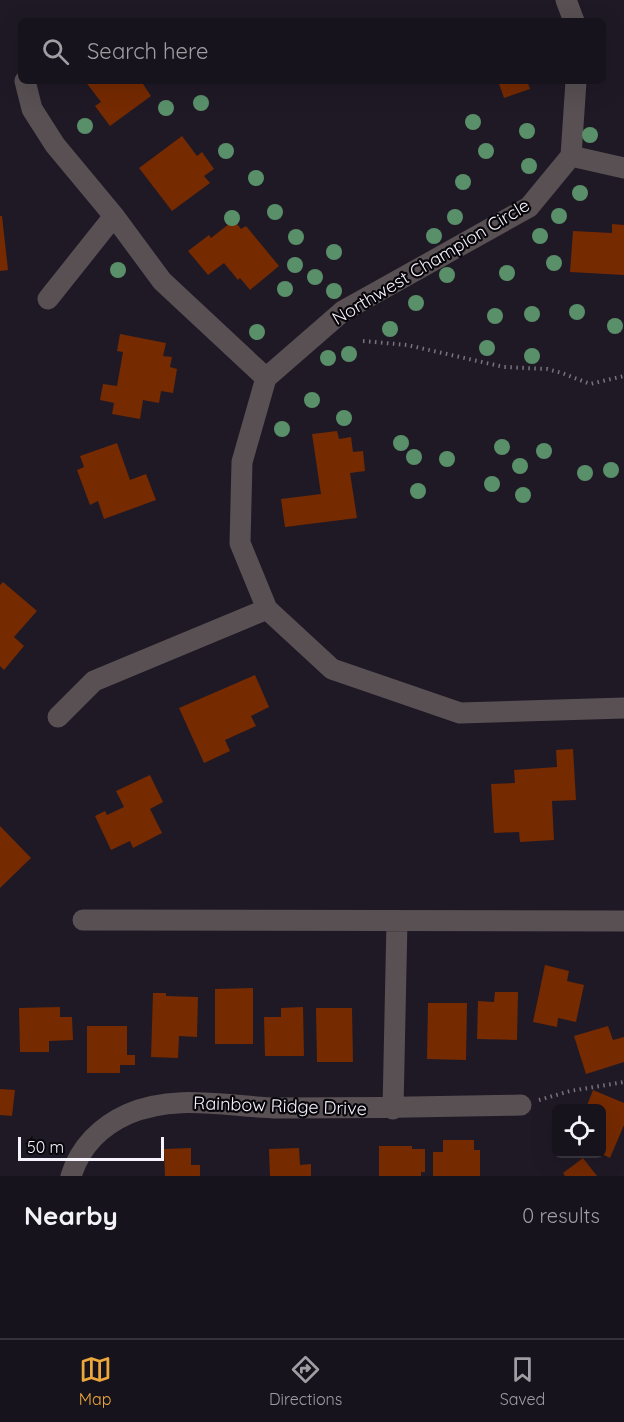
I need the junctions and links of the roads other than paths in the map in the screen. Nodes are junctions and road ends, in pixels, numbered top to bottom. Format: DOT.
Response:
graph roads {
  1 [pos="566,0"];
  2 [pos="573,18"];
  3 [pos="27,84"];
  4 [pos="576,84"];
  5 [pos="572,156"];
  6 [pos="624,168"];
  7 [pos="114,216"];
  8 [pos="48,299"];
  9 [pos="266,378"];
  10 [pos="267,609"];
  11 [pos="624,708"];
  12 [pos="58,717"];
  13 [pos="83,920"];
  14 [pos="397,921"];
  15 [pos="619,921"];
  16 [pos="521,1105"];
  17 [pos="393,1109"];
  18 [pos="71,1176"];
  1 -- 2 [label="street"];
  3 -- 7 [label="street"];
  4 -- 5 [label="street"];
  5 -- 6 [label="street"];
  5 -- 9 [label="street, Northwest Champion Circle"];
  7 -- 8 [label="street"];
  7 -- 9 [label="street"];
  9 -- 10 [label="street"];
  10 -- 11 [label="street"];
  10 -- 12 [label="street"];
  13 -- 14 [label="street"];
  14 -- 15 [label="street"];
  14 -- 17 [label="street"];
  16 -- 17 [label="street, Rainbow Ridge Drive"];
  17 -- 18 [label="street, Rainbow Ridge Drive"];
}
